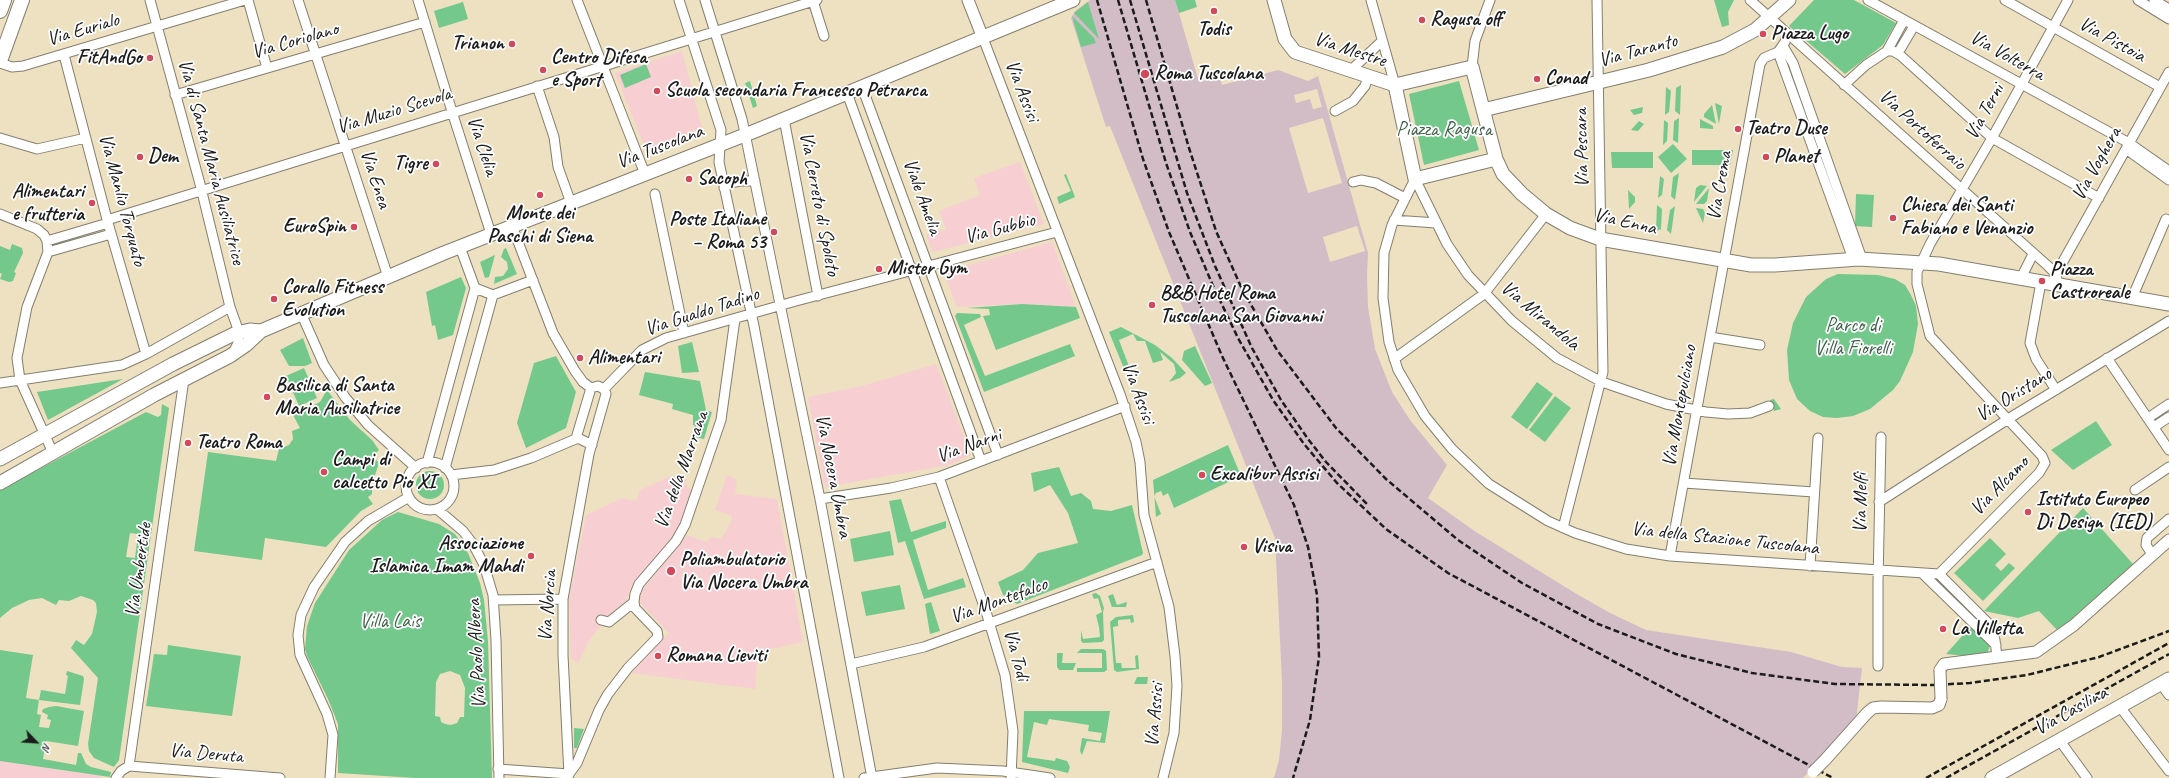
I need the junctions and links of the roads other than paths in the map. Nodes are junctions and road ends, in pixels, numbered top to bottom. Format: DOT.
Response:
graph roads {
  1 [pos="4,0"];
  2 [pos="22,0"];
  3 [pos="150,0"];
  4 [pos="246,0"];
  5 [pos="298,0"];
  6 [pos="418,0"];
  7 [pos="577,0"];
  8 [pos="680,0"];
  9 [pos="705,0"];
  10 [pos="968,0"];
  11 [pos="1073,0"];
  12 [pos="1274,0"];
  13 [pos="1371,0"];
  14 [pos="1490,0"];
  15 [pos="1596,0"];
  16 [pos="1750,0"];
  17 [pos="1789,0"];
  18 [pos="1868,0"];
  19 [pos="2005,0"];
  20 [pos="2068,0"];
  21 [pos="2138,0"];
  22 [pos="2154,0"];
  23 [pos="815,1"];
  24 [pos="791,4"];
  25 [pos="2169,9"];
  26 [pos="0,11"];
  27 [pos="1770,18"];
  28 [pos="2169,19"];
  29 [pos="1904,20"];
  30 [pos="425,22"];
  31 [pos="1914,26"];
  32 [pos="157,27"];
  33 [pos="2052,27"];
  34 [pos="715,31"];
  35 [pos="1786,34"];
  36 [pos="824,36"];
  37 [pos="692,38"];
  38 [pos="983,38"];
  39 [pos="1382,41"];
  40 [pos="1781,49"];
  41 [pos="1887,51"];
  42 [pos="1898,53"];
  43 [pos="64,55"];
  44 [pos="316,55"];
  45 [pos="0,62"];
  46 [pos="603,65"];
  47 [pos="1472,67"];
  48 [pos="267,68"];
  49 [pos="1350,71"];
  50 [pos="2169,72"];
  51 [pos="1368,77"];
  52 [pos="1599,82"];
  53 [pos="1844,84"];
  54 [pos="2021,84"];
  55 [pos="1395,85"];
  56 [pos="537,86"];
  57 [pos="862,87"];
  58 [pos="2160,87"];
  59 [pos="848,93"];
  60 [pos="175,95"];
  61 [pos="1483,110"];
  62 [pos="1336,111"];
  63 [pos="452,112"];
  64 [pos="784,119"];
  65 [pos="745,134"];
  66 [pos="0,138"];
  67 [pos="86,138"];
  68 [pos="1992,138"];
  69 [pos="345,145"];
  70 [pos="720,145"];
  71 [pos="2128,146"];
  72 [pos="1496,159"];
  73 [pos="2169,171"];
  74 [pos="647,173"];
  75 [pos="1415,179"];
  76 [pos="2169,180"];
  77 [pos="755,181"];
  78 [pos="1353,182"];
  79 [pos="724,188"];
  80 [pos="202,189"];
  81 [pos="1962,190"];
  82 [pos="655,194"];
  83 [pos="1405,198"];
  84 [pos="2098,198"];
  85 [pos="571,203"];
  86 [pos="0,214"];
  87 [pos="1546,214"];
  88 [pos="2166,219"];
  89 [pos="1394,220"];
  90 [pos="108,221"];
  91 [pos="1436,223"];
  92 [pos="512,226"];
  93 [pos="1057,232"];
  94 [pos="111,234"];
  95 [pos="491,234"];
  96 [pos="1600,239"];
  97 [pos="47,241"];
  98 [pos="460,247"];
  99 [pos="48,252"];
  100 [pos="2033,254"];
  101 [pos="1858,259"];
  102 [pos="1724,262"];
  103 [pos="1920,262"];
  104 [pos="929,267"];
  105 [pos="912,271"];
  106 [pos="388,277"];
  107 [pos="2021,278"];
  108 [pos="533,280"];
  109 [pos="2057,280"];
  110 [pos="2041,282"];
  111 [pos="475,288"];
  112 [pos="1484,294"];
  113 [pos="493,295"];
  114 [pos="818,296"];
  115 [pos="2132,298"];
  116 [pos="2169,304"];
  117 [pos="779,306"];
  118 [pos="230,307"];
  119 [pos="301,313"];
  120 [pos="752,314"];
  121 [pos="735,319"];
  122 [pos="2169,321"];
  123 [pos="260,330"];
  124 [pos="239,332"];
  125 [pos="684,333"];
  126 [pos="1930,336"];
  127 [pos="1710,337"];
  128 [pos="1760,345"];
  129 [pos="146,354"];
  130 [pos="233,354"];
  131 [pos="2107,358"];
  132 [pos="1394,359"];
  133 [pos="145,378"];
  134 [pos="184,379"];
  135 [pos="20,380"];
  136 [pos="1602,382"];
  137 [pos="0,383"];
  138 [pos="591,388"];
  139 [pos="604,389"];
  140 [pos="2056,390"];
  141 [pos="154,395"];
  142 [pos="2169,404"];
  143 [pos="1125,406"];
  144 [pos="1768,406"];
  145 [pos="1697,410"];
  146 [pos="2169,417"];
  147 [pos="2008,420"];
  148 [pos="2151,422"];
  149 [pos="44,435"];
  150 [pos="1881,437"];
  151 [pos="578,438"];
  152 [pos="1818,438"];
  153 [pos="592,444"];
  154 [pos="2169,450"];
  155 [pos="53,453"];
  156 [pos="998,455"];
  157 [pos="0,459"];
  158 [pos="981,461"];
  159 [pos="427,463"];
  160 [pos="2169,467"];
  161 [pos="416,468"];
  162 [pos="448,471"];
  163 [pos="939,477"];
  164 [pos="0,483"];
  165 [pos="1684,483"];
  166 [pos="2135,490"];
  167 [pos="1814,492"];
  168 [pos="409,497"];
  169 [pos="820,499"];
  170 [pos="1879,502"];
  171 [pos="437,509"];
  172 [pos="2169,519"];
  173 [pos="1563,528"];
  174 [pos="2169,540"];
  175 [pos="2152,554"];
  176 [pos="1670,556"];
  177 [pos="1157,562"];
  178 [pos="1810,566"];
  179 [pos="1878,570"];
  180 [pos="1922,573"];
  181 [pos="1939,574"];
  182 [pos="563,599"];
  183 [pos="494,600"];
  184 [pos="634,602"];
  185 [pos="601,620"];
  186 [pos="990,624"];
  187 [pos="1996,645"];
  188 [pos="1997,657"];
  189 [pos="851,664"];
  190 [pos="1878,666"];
  191 [pos="2165,682"];
  192 [pos="2169,695"];
  193 [pos="2120,707"];
  194 [pos="2060,740"];
  195 [pos="129,766"];
  196 [pos="2169,771"];
  197 [pos="165,774"];
  198 [pos="498,774"];
  199 [pos="1011,775"];
  200 [pos="1810,775"];
  201 [pos="569,776"];
  202 [pos="116,778"];
  203 [pos="280,778"];
  204 [pos="330,778"];
  205 [pos="839,778"];
  206 [pos="869,778"];
  207 [pos="1050,778"];
  208 [pos="1163,778"];
  209 [pos="1992,778"];
  210 [pos="2087,778"];
  1 -- 26 [label="main road"];
  2 -- 45 [label="main road"];
  3 -- 32 [label="street, Via di Santa Maria Ausiliatrice"];
  4 -- 32 [label="street, Via Eurialo"];
  4 -- 48 [label="street"];
  5 -- 44 [label="street, Via Enea"];
  6 -- 30 [label="street, Via Clelia"];
  7 -- 46 [label="street"];
  8 -- 37 [label="street"];
  9 -- 34 [label="street, Via Nocera Umbra"];
  10 -- 38 [label="street"];
  11 -- 38 [label="main road, Via Tuscolana"];
  12 -- 49 [label="main road, Via Mestre"];
  13 -- 39 [label="street"];
  14 -- 47 [label="street"];
  15 -- 52 [label="street, Via Pescara"];
  16 -- 27 [label="street"];
  17 -- 27 [label="main road, Via Taranto"];
  18 -- 29 [label="street, Via Volterra"];
  19 -- 33 [label="street, Via Pistoia"];
  20 -- 33 [label="street, Via Terni"];
  21 -- 28 [label="street"];
  22 -- 25 [label="street"];
  23 -- 24 [label="street, Via Muzio Scevola"];
  23 -- 36 [label="street"];
  24 -- 34 [label="street, Via Muzio Scevola"];
  27 -- 35 [label="street"];
  27 -- 52 [label="main road, Via Taranto"];
  29 -- 31 [label="street, Via Volterra"];
  29 -- 41 [label="street"];
  30 -- 44 [label="street, Via Coriolano"];
  30 -- 63 [label="street, Via Clelia"];
  31 -- 42 [label="street"];
  31 -- 54 [label="street, Via Volterra"];
  32 -- 43 [label="street, Via Eurialo"];
  32 -- 60 [label="street, Via di Santa Maria Ausiliatrice"];
  33 -- 54 [label="street, Via Terni"];
  33 -- 58 [label="street, Via Pistoia"];
  34 -- 37 [label="street, Via Muzio Scevola"];
  34 -- 65 [label="street, Via Nocera Umbra"];
  35 -- 40 [label="street"];
  35 -- 53 [label="street, Via Portoferraio"];
  37 -- 46 [label="street, Via Muzio Scevola"];
  37 -- 70 [label="street"];
  38 -- 57 [label="main road, Via Tuscolana"];
  38 -- 93 [label="street, Via Assisi"];
  39 -- 49 [label="street"];
  39 -- 55 [label="street"];
  40 -- 101 [label="street"];
  40 -- 102 [label="street, Via Crema"];
  41 -- 42 [label="street"];
  41 -- 53 [label="street"];
  42 -- 68 [label="street"];
  43 -- 45 [label="street, Via Eurialo"];
  43 -- 67 [label="street, Via Manlio Torquato"];
  44 -- 48 [label="street, Via Coriolano"];
  44 -- 69 [label="street, Via Enea"];
  46 -- 56 [label="street, Via Muzio Scevola"];
  46 -- 74 [label="street"];
  47 -- 55 [label="main road"];
  47 -- 61 [label="main road"];
  48 -- 60 [label="street, Via Coriolano"];
  49 -- 51 [label="main road, Via Mestre"];
  50 -- 58 [label="street, Via Voghera"];
  51 -- 55 [label="main road, Via Mestre"];
  51 -- 62 [label="street"];
  52 -- 61 [label="main road, Via Taranto"];
  52 -- 96 [label="street, Via Pescara"];
  53 -- 81 [label="street, Via Portoferraio"];
  54 -- 68 [label="street, Via Terni"];
  54 -- 71 [label="street, Via Volterra"];
  55 -- 75 [label="main road"];
  56 -- 63 [label="street, Via Muzio Scevola"];
  56 -- 85 [label="street"];
  57 -- 59 [label="main road, Via Tuscolana"];
  57 -- 104 [label="street, Viale Amelia"];
  58 -- 71 [label="street, Via Voghera"];
  59 -- 64 [label="main road, Via Tuscolana"];
  59 -- 105 [label="street, Viale Amelia"];
  60 -- 80 [label="street, Via di Santa Maria Ausiliatrice"];
  61 -- 72 [label="main road"];
  63 -- 69 [label="street, Via Muzio Scevola"];
  63 -- 95 [label="street, Via Clelia"];
  64 -- 65 [label="main road, Via Tuscolana"];
  64 -- 114 [label="street, Via Cerreto di Spoleto"];
  65 -- 70 [label="main road, Via Tuscolana"];
  65 -- 77 [label="street, Via Nocera Umbra"];
  66 -- 67 [label="street"];
  67 -- 90 [label="street, Via Manlio Torquato"];
  68 -- 81 [label="street, Via Terni"];
  68 -- 84 [label="street"];
  69 -- 80 [label="street, Via Muzio Scevola"];
  69 -- 106 [label="street, Via Enea"];
  70 -- 74 [label="main road, Via Tuscolana"];
  70 -- 79 [label="street"];
  71 -- 73 [label="street"];
  71 -- 76 [label="street"];
  71 -- 84 [label="street, Via Voghera"];
  72 -- 75 [label="main road"];
  72 -- 87 [label="main road, Via Enna"];
  74 -- 85 [label="main road, Via Tuscolana"];
  75 -- 83 [label="street"];
  75 -- 91 [label="street"];
  77 -- 79 [label="street"];
  77 -- 117 [label="street, Via Nocera Umbra"];
  78 -- 83 [label="street"];
  79 -- 120 [label="street"];
  80 -- 90 [label="street, Via Muzio Scevola"];
  80 -- 118 [label="street, Via di Santa Maria Ausiliatrice"];
  81 -- 100 [label="street, Via Portoferraio"];
  81 -- 103 [label="street, Via Terni"];
  82 -- 125 [label="street"];
  83 -- 89 [label="street"];
  84 -- 109 [label="street, Via Voghera"];
  85 -- 92 [label="main road, Via Tuscolana"];
  86 -- 97 [label="street"];
  87 -- 96 [label="main road, Via Enna"];
  87 -- 112 [label="street"];
  88 -- 115 [label="street"];
  89 -- 91 [label="street"];
  89 -- 132 [label="street, Via della Stazione Tuscolana"];
  90 -- 94 [label="street, Via Manlio Torquato"];
  90 -- 97 [label="street, Via Muzio Scevola"];
  91 -- 112 [label="street, Via Mirandola"];
  92 -- 95 [label="main road, Via Tuscolana"];
  92 -- 108 [label="street"];
  93 -- 104 [label="street, Via Gubbio"];
  93 -- 143 [label="street, Via Assisi"];
  94 -- 99 [label="street"];
  94 -- 129 [label="street, Via Manlio Torquato"];
  95 -- 98 [label="main road, Via Tuscolana"];
  96 -- 102 [label="main road, Via Enna"];
  96 -- 136 [label="street, Via Pescara"];
  97 -- 99 [label="street"];
  98 -- 106 [label="main road, Via Tuscolana"];
  98 -- 111 [label="street"];
  99 -- 135 [label="street"];
  100 -- 107 [label="street"];
  100 -- 109 [label="street"];
  101 -- 102 [label="main road, Via Enna"];
  101 -- 103 [label="main road, Via Enna"];
  102 -- 127 [label="street, Via Montepulciano"];
  103 -- 107 [label="main road, Via Enna"];
  103 -- 126 [label="street, Via Terni"];
  104 -- 105 [label="street, Via Gubbio"];
  104 -- 156 [label="street, Viale Amelia"];
  105 -- 114 [label="street"];
  105 -- 158 [label="street, Viale Amelia"];
  106 -- 119 [label="main road, Via Tuscolana"];
  107 -- 110 [label="main road"];
  108 -- 113 [label="street"];
  108 -- 138 [label="street"];
  109 -- 110 [label="main road"];
  109 -- 115 [label="main road"];
  110 -- 140 [label="street"];
  111 -- 113 [label="street"];
  111 -- 159 [label="street"];
  112 -- 132 [label="street"];
  112 -- 136 [label="street, Via Mirandola"];
  113 -- 162 [label="street"];
  114 -- 117 [label="street"];
  115 -- 116 [label="main road"];
  117 -- 120 [label="street, Via Gualdo Tadino"];
  117 -- 169 [label="street, Via Nocera Umbra"];
  118 -- 124 [label="street, Via di Santa Maria Ausiliatrice"];
  118 -- 129 [label="street"];
  119 -- 123 [label="main road, Via Tuscolana"];
  119 -- 161 [label="street"];
  120 -- 121 [label="street, Via Gualdo Tadino"];
  120 -- 205 [label="street"];
  121 -- 125 [label="street, Via Gualdo Tadino"];
  121 -- 184 [label="street, Via della Marrana"];
  122 -- 131 [label="street, Via Oristano"];
  123 -- 124 [label="main road, Via Tuscolana"];
  123 -- 130 [label="main road, Via Tuscolana"];
  124 -- 130 [label="street"];
  124 -- 133 [label="main road"];
  125 -- 139 [label="street, Via Gualdo Tadino"];
  126 -- 147 [label="street, Via Alcamo"];
  127 -- 128 [label="street"];
  127 -- 145 [label="street, Via Montepulciano"];
  129 -- 135 [label="street"];
  130 -- 134 [label="main road, Via Tuscolana"];
  131 -- 140 [label="street, Via Oristano"];
  131 -- 148 [label="street"];
  132 -- 173 [label="street, Via della Stazione Tuscolana"];
  133 -- 141 [label="street"];
  133 -- 149 [label="main road"];
  134 -- 141 [label="main road, Via Tuscolana"];
  134 -- 195 [label="street, Via Umbertide"];
  135 -- 137 [label="street"];
  135 -- 149 [label="street"];
  136 -- 145 [label="street, Via Mirandola"];
  136 -- 173 [label="street, Via Pescara"];
  138 -- 139 [label="street"];
  138 -- 151 [label="street"];
  139 -- 153 [label="street, Via Norcia"];
  140 -- 147 [label="street, Via Oristano"];
  141 -- 155 [label="main road, Via Tuscolana"];
  142 -- 148 [label="street"];
  143 -- 156 [label="street, Via Narni"];
  143 -- 177 [label="street, Via Assisi"];
  144 -- 145 [label="street, Via Mirandola"];
  145 -- 165 [label="street, Via Montepulciano"];
  146 -- 148 [label="street"];
  147 -- 170 [label="street, Via Oristano"];
  147 -- 181 [label="street, Via Alcamo"];
  148 -- 154 [label="street"];
  149 -- 155 [label="street"];
  149 -- 157 [label="main road"];
  150 -- 170 [label="street, Via Melfi"];
  151 -- 153 [label="street"];
  151 -- 162 [label="street"];
  152 -- 167 [label="street"];
  153 -- 182 [label="street, Via Norcia"];
  155 -- 164 [label="main road"];
  156 -- 158 [label="street, Via Narni"];
  158 -- 163 [label="street, Via Narni"];
  159 -- 161 [label="street"];
  159 -- 162 [label="street"];
  160 -- 166 [label="street"];
  161 -- 168 [label="street"];
  162 -- 171 [label="street"];
  163 -- 169 [label="street, Via Narni"];
  163 -- 186 [label="street, Via Todi"];
  165 -- 167 [label="street"];
  165 -- 176 [label="street, Via Montepulciano"];
  167 -- 178 [label="street"];
  168 -- 171 [label="street"];
  168 -- 204 [label="street"];
  169 -- 189 [label="street, Via Nocera Umbra"];
  170 -- 179 [label="street, Via Melfi"];
  171 -- 183 [label="street, Via Paolo Albera"];
  172 -- 175 [label="street"];
  173 -- 176 [label="street, Via della Stazione Tuscolana"];
  174 -- 175 [label="street"];
  175 -- 188 [label="street"];
  176 -- 178 [label="street, Via della Stazione Tuscolana"];
  177 -- 186 [label="street, Via Montefalco"];
  177 -- 208 [label="street, Via Assisi"];
  178 -- 179 [label="street, Via della Stazione Tuscolana"];
  179 -- 180 [label="street, Via della Stazione Tuscolana"];
  179 -- 190 [label="street, Via Melfi"];
  180 -- 181 [label="street, Via della Stazione Tuscolana"];
  180 -- 187 [label="street"];
  181 -- 187 [label="street"];
  182 -- 183 [label="street"];
  182 -- 201 [label="street, Via Norcia"];
  183 -- 198 [label="street, Via Paolo Albera"];
  184 -- 185 [label="street"];
  184 -- 201 [label="street"];
  186 -- 189 [label="street, Via Montefalco"];
  186 -- 199 [label="street, Via Todi"];
  187 -- 188 [label="street"];
  188 -- 200 [label="street, bridge"];
  189 -- 206 [label="street, Via Nocera Umbra"];
  191 -- 192 [label="street"];
  191 -- 193 [label="main road, Via Casilina"];
  193 -- 194 [label="main road, Via Casilina"];
  193 -- 196 [label="street"];
  194 -- 209 [label="main road, Via Casilina"];
  194 -- 210 [label="street"];
  195 -- 197 [label="street, Via Deruta"];
  195 -- 202 [label="street"];
  197 -- 203 [label="street, Via Deruta"];
  198 -- 201 [label="street"];
  199 -- 206 [label="street"];
  199 -- 207 [label="street"];
}
